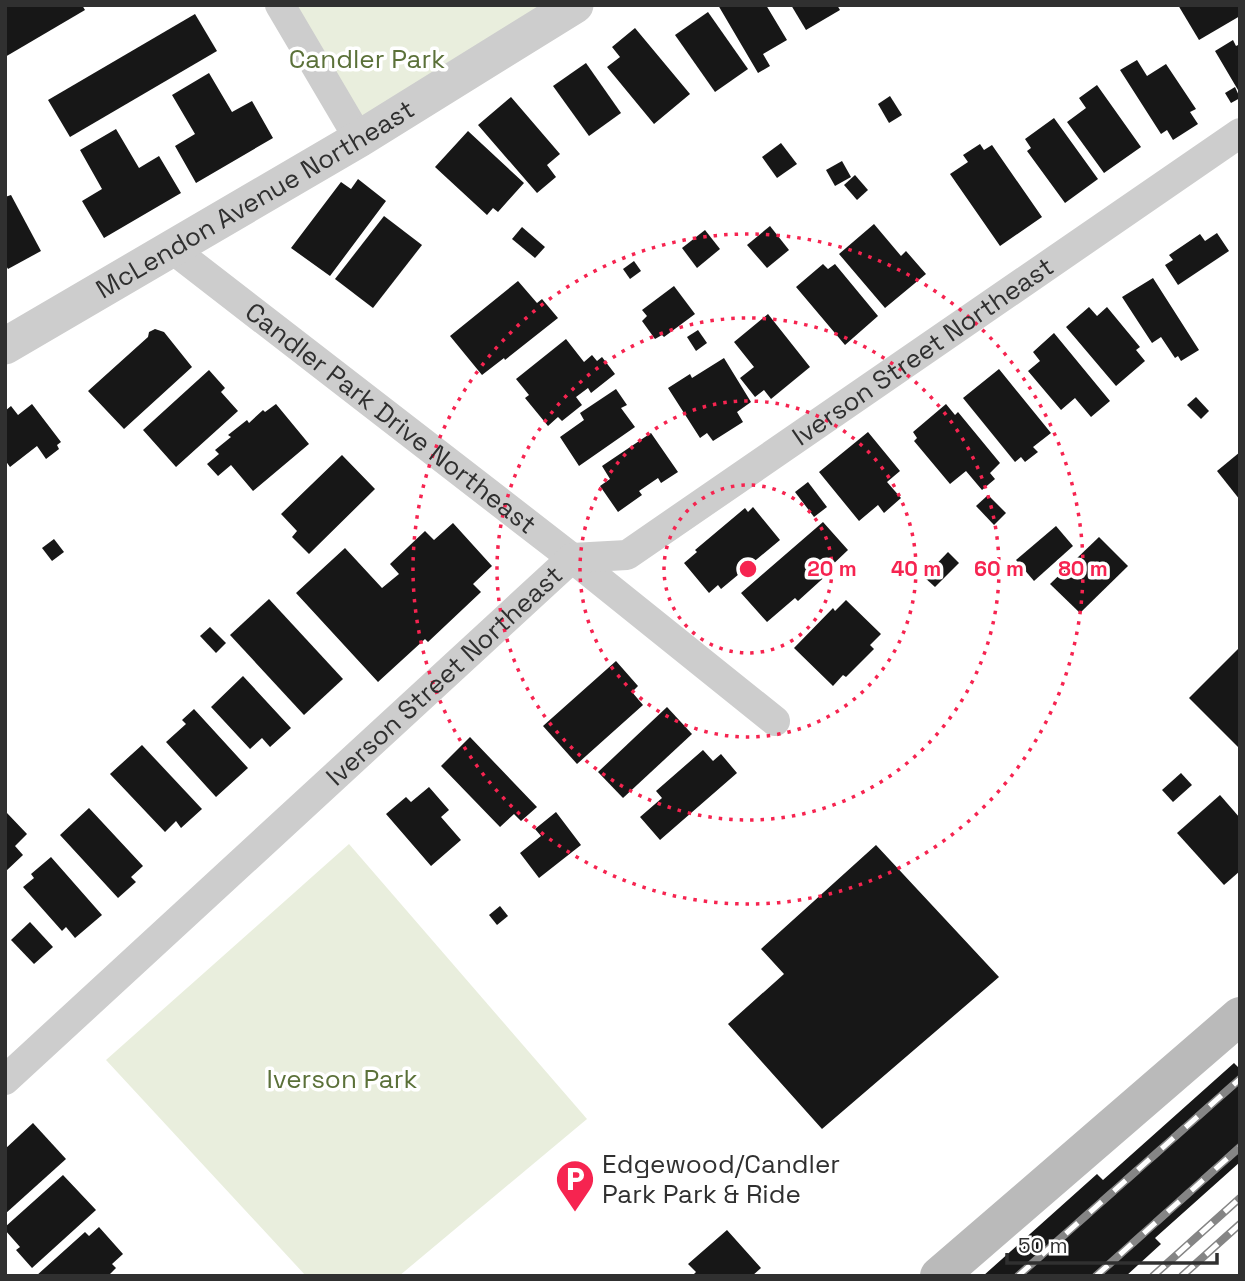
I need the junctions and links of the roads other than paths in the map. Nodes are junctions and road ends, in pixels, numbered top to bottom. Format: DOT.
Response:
graph roads {
  1 [pos="279,5"];
  2 [pos="575,5"];
  3 [pos="1240,133"];
  4 [pos="359,139"];
  5 [pos="171,248"];
  6 [pos="5,346"];
  7 [pos="572,558"];
  8 [pos="775,721"];
  9 [pos="1240,1016"];
  10 [pos="5,1080"];
  11 [pos="939,1276"];
  1 -- 4 [label="street"];
  2 -- 4 [label="street, McLendon Avenue Northeast"];
  3 -- 7 [label="street, Iverson Street Northeast"];
  4 -- 5 [label="street, McLendon Avenue Northeast"];
  5 -- 6 [label="street, McLendon Avenue Northeast"];
  5 -- 7 [label="street, Candler Park Drive Northeast"];
  7 -- 8 [label="street, Candler Park Drive Northeast"];
  7 -- 10 [label="street, Iverson Street Northeast"];
  9 -- 11 [label="main road"];
}
